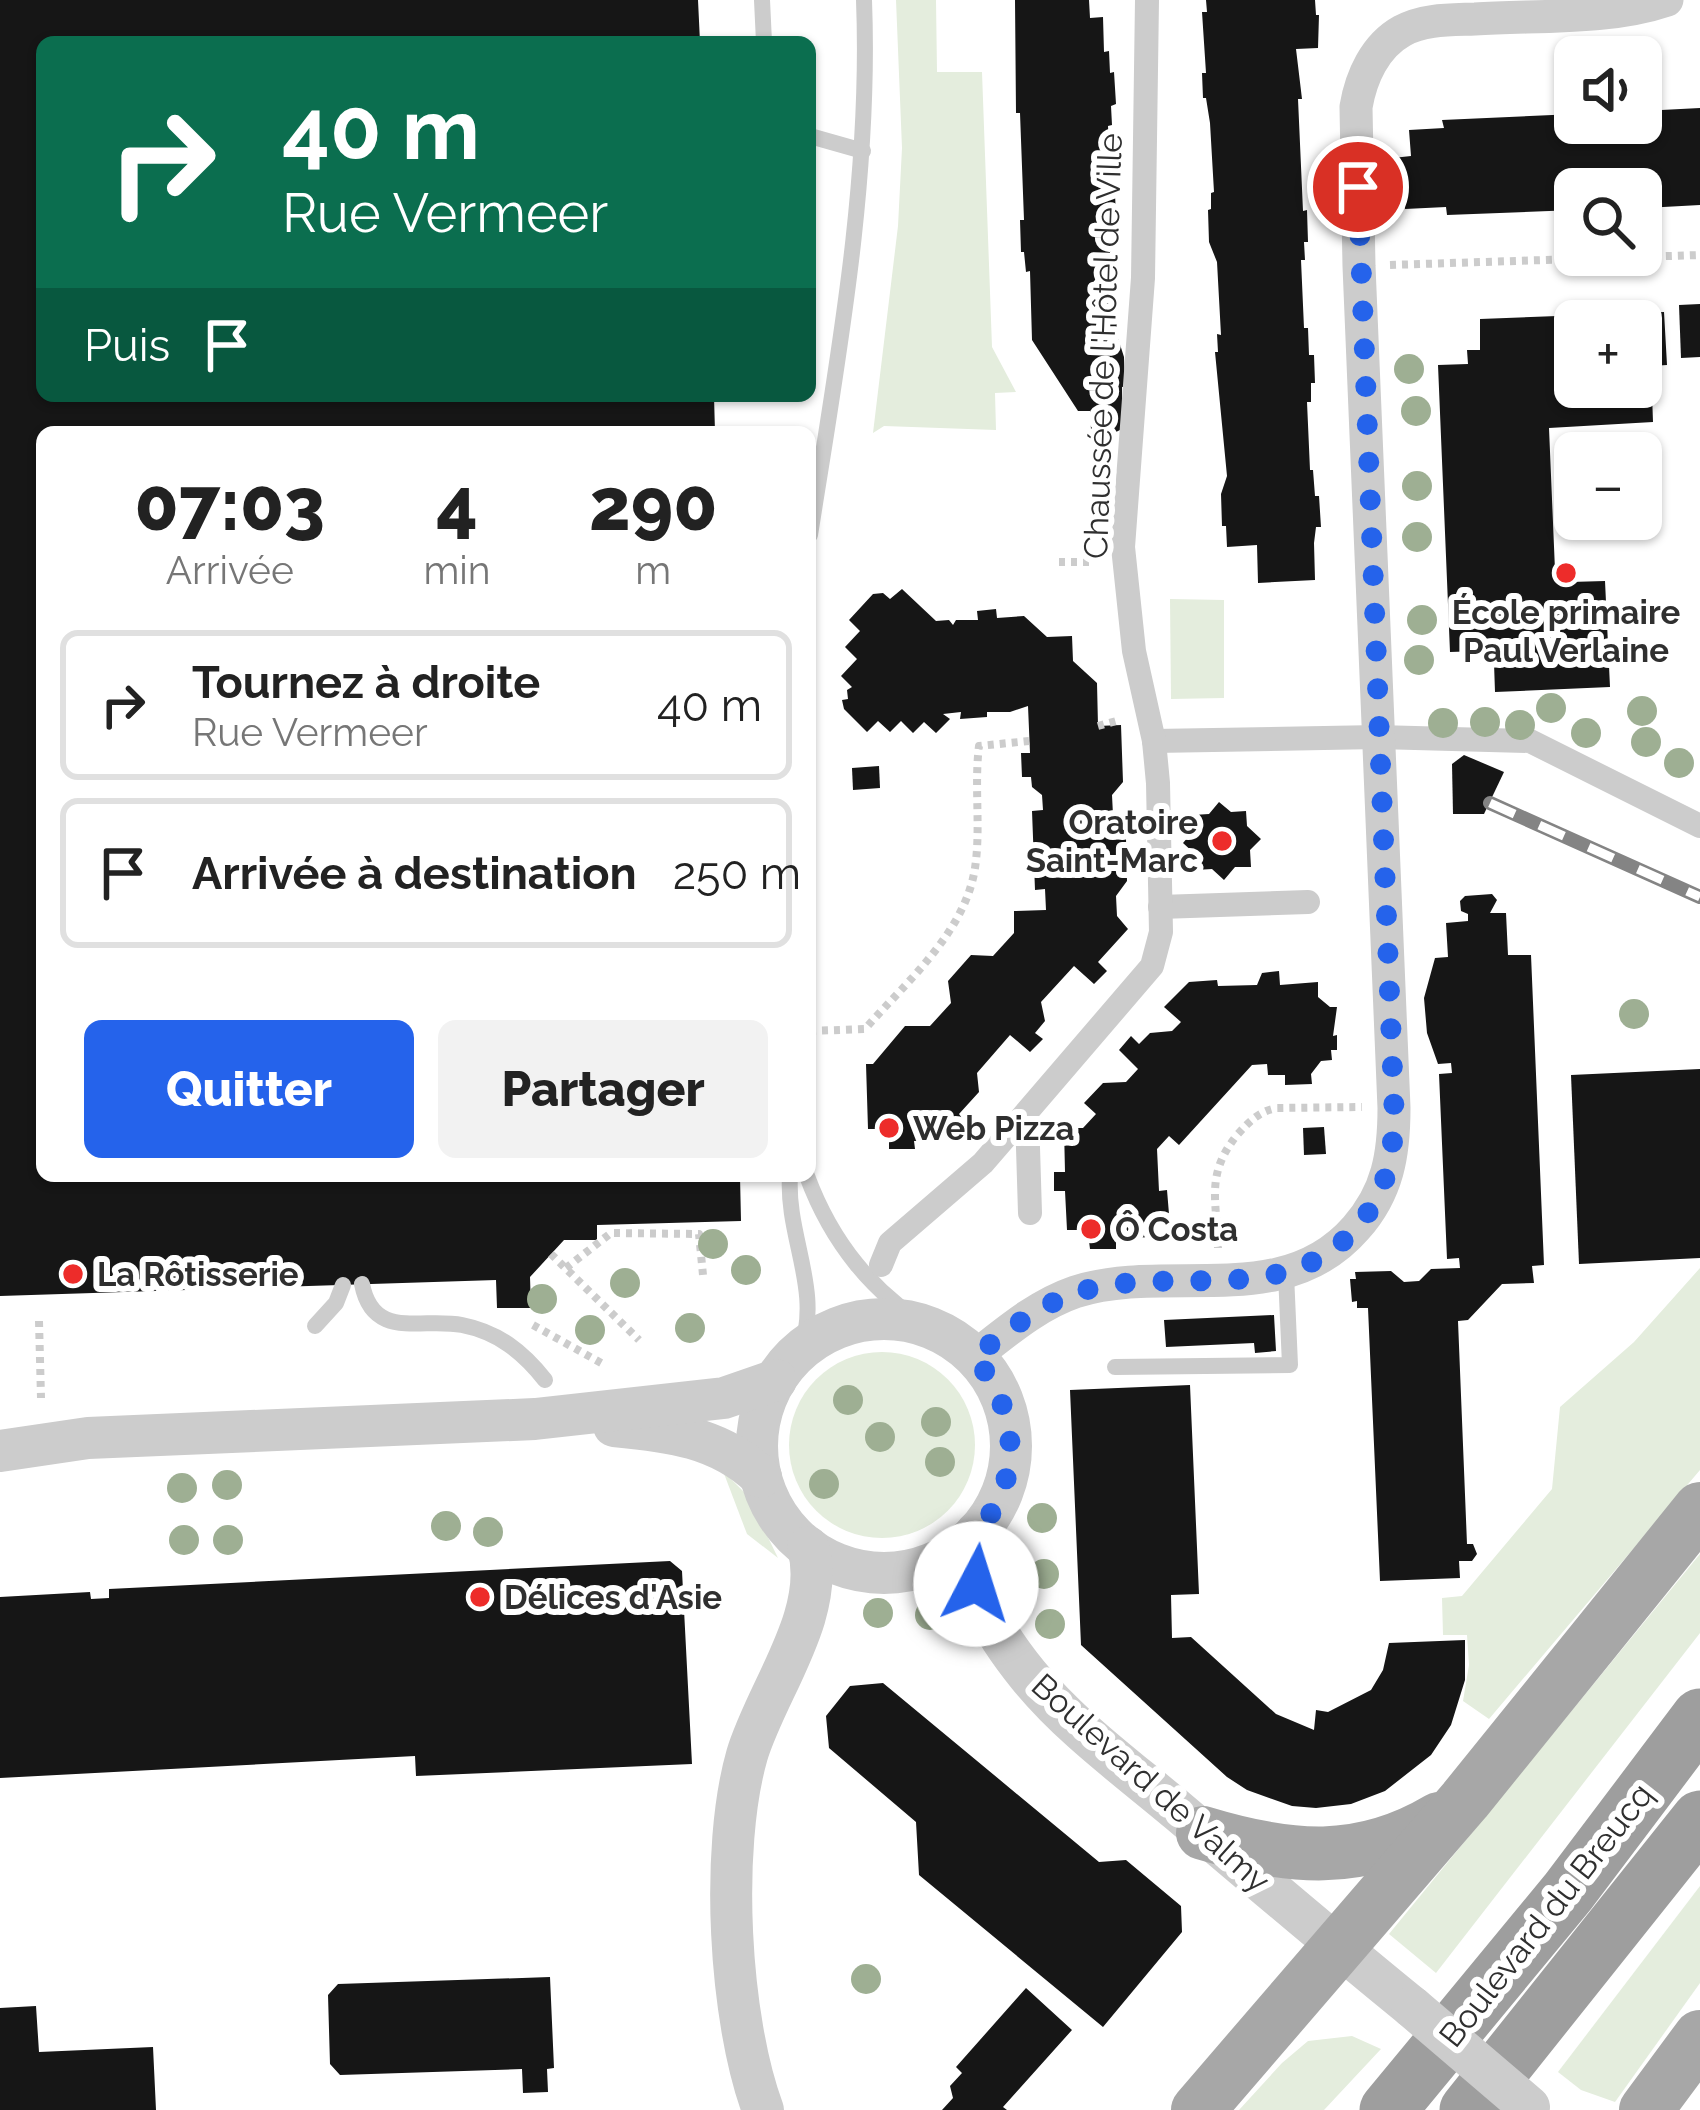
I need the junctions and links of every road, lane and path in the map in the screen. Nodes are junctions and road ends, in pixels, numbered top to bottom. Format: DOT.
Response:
graph roads {
  1 [pos="762,0"];
  2 [pos="864,0"];
  3 [pos="1147,0"];
  4 [pos="1667,0"];
  5 [pos="764,36"];
  6 [pos="816,138"];
  7 [pos="863,151"];
  8 [pos="1700,254"];
  9 [pos="1662,255"];
  10 [pos="1554,259"];
  11 [pos="1359,266"];
  12 [pos="816,492"];
  13 [pos="1378,737"];
  14 [pos="1029,741"];
  15 [pos="1154,741"];
  16 [pos="1700,826"];
  17 [pos="1308,902"];
  18 [pos="1160,908"];
  19 [pos="816,1031"];
  20 [pos="1394,1108"];
  21 [pos="1027,1115"];
  22 [pos="790,1182"];
  23 [pos="809,1182"];
  24 [pos="1030,1213"];
  25 [pos="551,1254"];
  26 [pos="881,1265"];
  27 [pos="566,1268"];
  28 [pos="1286,1274"];
  29 [pos="703,1275"];
  30 [pos="1219,1280"];
  31 [pos="518,1316"];
  32 [pos="39,1321"];
  33 [pos="315,1326"];
  34 [pos="933,1329"];
  35 [pos="639,1340"];
  36 [pos="974,1357"];
  37 [pos="603,1364"];
  38 [pos="789,1364"];
  39 [pos="1115,1367"];
  40 [pos="41,1398"];
  41 [pos="540,1400"];
  42 [pos="0,1430"];
  43 [pos="88,1438"];
  44 [pos="0,1450"];
  45 [pos="761,1477"];
  46 [pos="1700,1509"];
  47 [pos="976,1533"];
  48 [pos="808,1547"];
  49 [pos="1700,1717"];
  50 [pos="1465,1800"];
  51 [pos="1700,1819"];
  52 [pos="1204,1833"];
  53 [pos="1338,1946"];
  54 [pos="1700,2037"];
  55 [pos="1531,2108"];
  56 [pos="763,2110"];
  57 [pos="1198,2110"];
  58 [pos="1388,2110"];
  59 [pos="1468,2110"];
  60 [pos="1646,2110"];
  1 -- 5 [label="lane"];
  2 -- 7 [label="lane"];
  3 -- 15 [label="street, Chaussée de l'Hôtel de Ville"];
  4 -- 11 [label="street"];
  6 -- 7 [label="lane"];
  7 -- 12 [label="lane"];
  8 -- 9 [label="path"];
  10 -- 11 [label="path"];
  11 -- 13 [label="street"];
  13 -- 15 [label="street"];
  13 -- 16 [label="street"];
  13 -- 20 [label="street"];
  14 -- 19 [label="path"];
  15 -- 18 [label="street, Chaussée de l'Hôtel de Ville"];
  17 -- 18 [label="street"];
  18 -- 21 [label="street, Chaussée de l'Hôtel de Ville"];
  20 -- 28 [label="street"];
  20 -- 30 [label="path"];
  21 -- 24 [label="street"];
  21 -- 26 [label="street, Chaussée de l'Hôtel de Ville"];
  22 -- 38 [label="lane"];
  23 -- 34 [label="lane"];
  25 -- 27 [label="path"];
  27 -- 29 [label="path"];
  27 -- 35 [label="path"];
  28 -- 30 [label="street"];
  28 -- 39 [label="lane"];
  30 -- 36 [label="street"];
  31 -- 37 [label="path"];
  32 -- 40 [label="path"];
  33 -- 41 [label="lane"];
  34 -- 36 [label="street"];
  34 -- 38 [label="street"];
  36 -- 47 [label="street"];
  38 -- 41 [label="street"];
  38 -- 45 [label="street"];
  41 -- 43 [label="street"];
  41 -- 45 [label="street"];
  42 -- 43 [label="street"];
  43 -- 44 [label="street"];
  45 -- 48 [label="street"];
  46 -- 50 [label="main road"];
  47 -- 48 [label="street"];
  47 -- 52 [label="street, Boulevard de Valmy"];
  48 -- 56 [label="street"];
  49 -- 58 [label="highway, Boulevard du Breucq"];
  50 -- 52 [label="main road"];
  50 -- 53 [label="main road"];
  51 -- 59 [label="highway, Boulevard du Breucq"];
  52 -- 53 [label="street, Boulevard de Valmy"];
  53 -- 55 [label="street, Boulevard de Valmy, bridge"];
  53 -- 57 [label="main road"];
  54 -- 60 [label="main road"];
}
